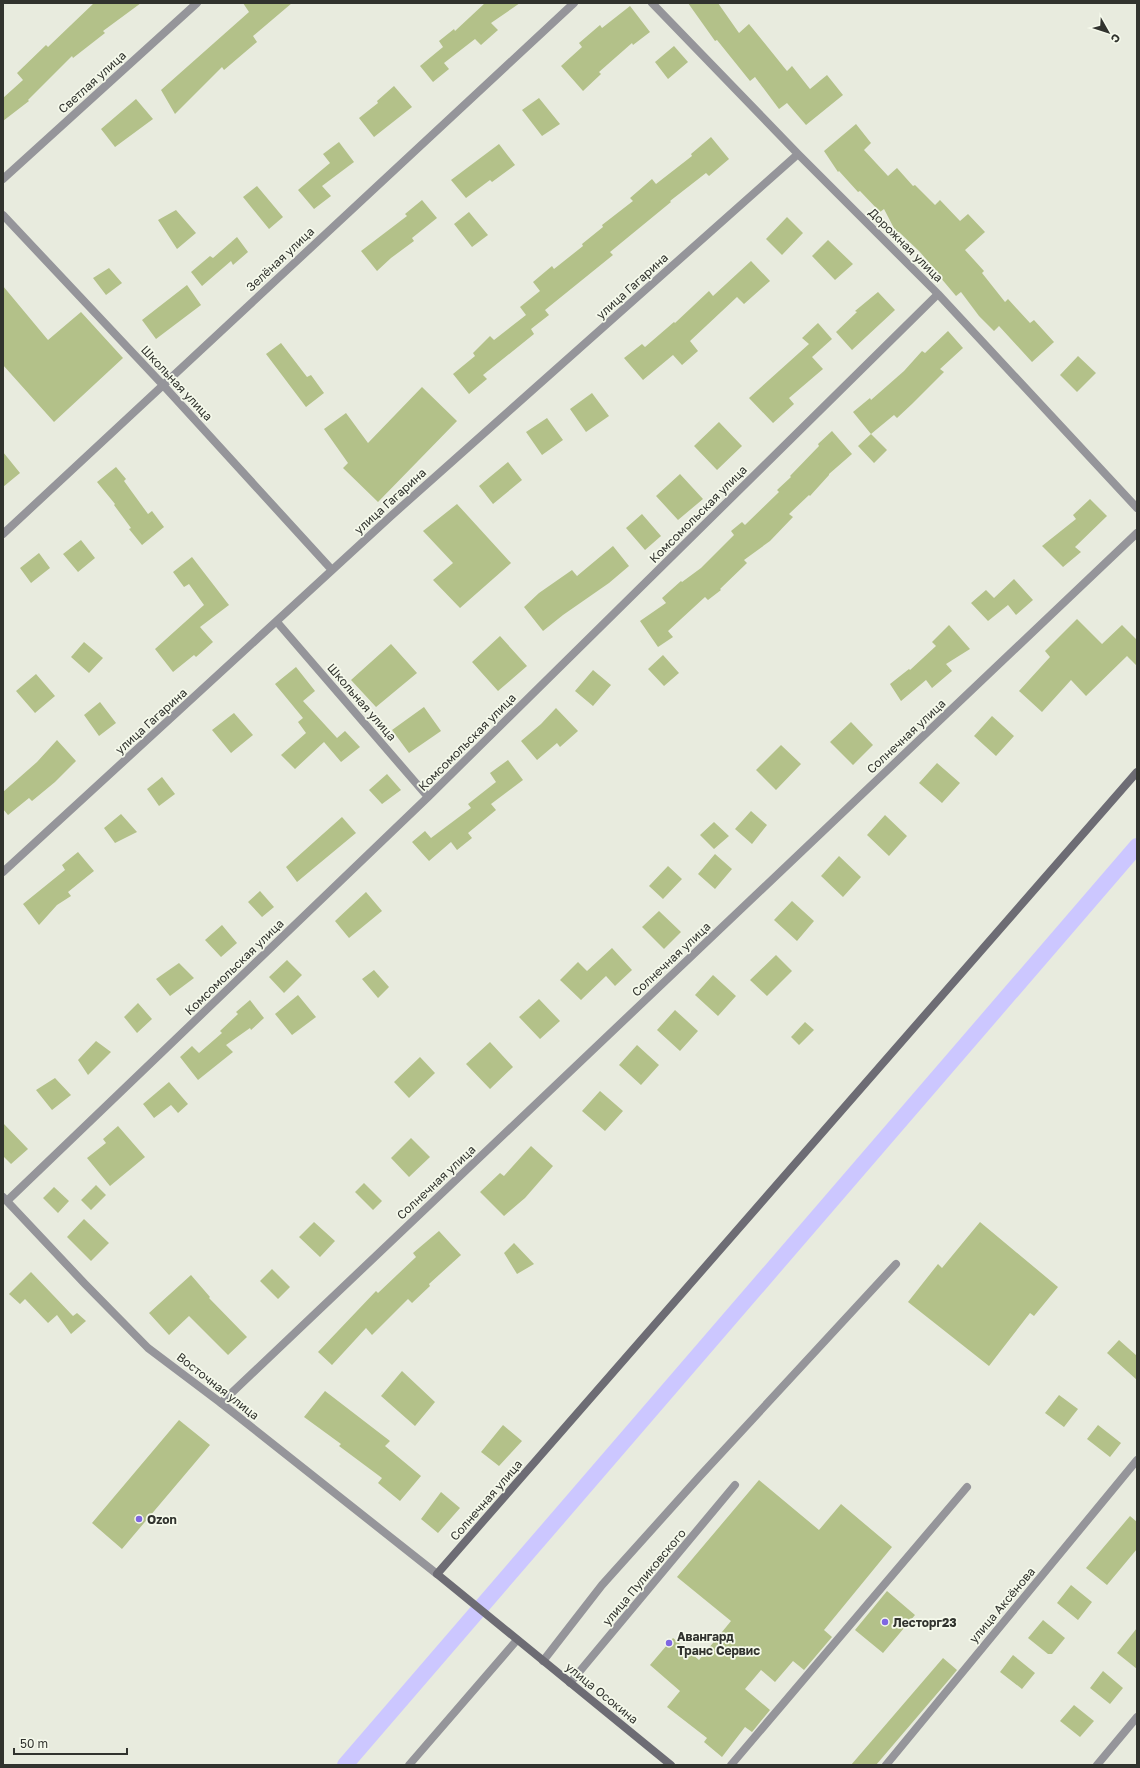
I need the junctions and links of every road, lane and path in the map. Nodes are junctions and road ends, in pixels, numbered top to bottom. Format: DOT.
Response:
graph roads {
  1 [pos="197,3"];
  2 [pos="574,3"];
  3 [pos="652,3"];
  4 [pos="798,154"];
  5 [pos="3,179"];
  6 [pos="3,215"];
  7 [pos="938,294"];
  8 [pos="162,384"];
  9 [pos="1137,508"];
  10 [pos="1137,533"];
  11 [pos="3,534"];
  12 [pos="332,570"];
  13 [pos="277,622"];
  14 [pos="1137,772"];
  15 [pos="428,797"];
  16 [pos="3,872"];
  17 [pos="5,1199"];
  18 [pos="896,1264"];
  19 [pos="221,1403"];
  20 [pos="1137,1460"];
  21 [pos="735,1486"];
  22 [pos="967,1487"];
  23 [pos="437,1574"];
  24 [pos="517,1640"];
  25 [pos="543,1661"];
  26 [pos="570,1683"];
  27 [pos="1137,1717"];
  28 [pos="409,1765"];
  29 [pos="671,1765"];
  30 [pos="731,1765"];
  31 [pos="886,1765"];
  32 [pos="1097,1765"];
  1 -- 5 [label="street, Светлая улица"];
  2 -- 8 [label="street, Зелёная улица"];
  3 -- 4 [label="street, Дорожная улица"];
  4 -- 7 [label="street, Дорожная улица"];
  4 -- 12 [label="street, улица Гагарина"];
  6 -- 8 [label="street, Школьная улица"];
  7 -- 9 [label="street, Дорожная улица"];
  7 -- 15 [label="street, Комсомольская улица"];
  8 -- 11 [label="street, Зелёная улица"];
  8 -- 12 [label="street, Школьная улица"];
  10 -- 19 [label="street, Солнечная улица"];
  12 -- 13 [label="street, улица Гагарина"];
  13 -- 15 [label="street, Школьная улица"];
  13 -- 16 [label="street, улица Гагарина"];
  14 -- 23 [label="main road, Солнечная улица"];
  15 -- 17 [label="street, Комсомольская улица"];
  17 -- 19 [label="street, Восточная улица"];
  18 -- 25 [label="street"];
  19 -- 23 [label="street, Восточная улица"];
  20 -- 31 [label="street, улица Аксёнова"];
  21 -- 26 [label="street, улица Пуликовского"];
  22 -- 30 [label="street"];
  23 -- 24 [label="main road, улица Осокина"];
  24 -- 25 [label="main road, улица Осокина"];
  24 -- 28 [label="street"];
  25 -- 26 [label="main road, улица Осокина"];
  26 -- 29 [label="main road, улица Осокина"];
  27 -- 32 [label="street"];
}
